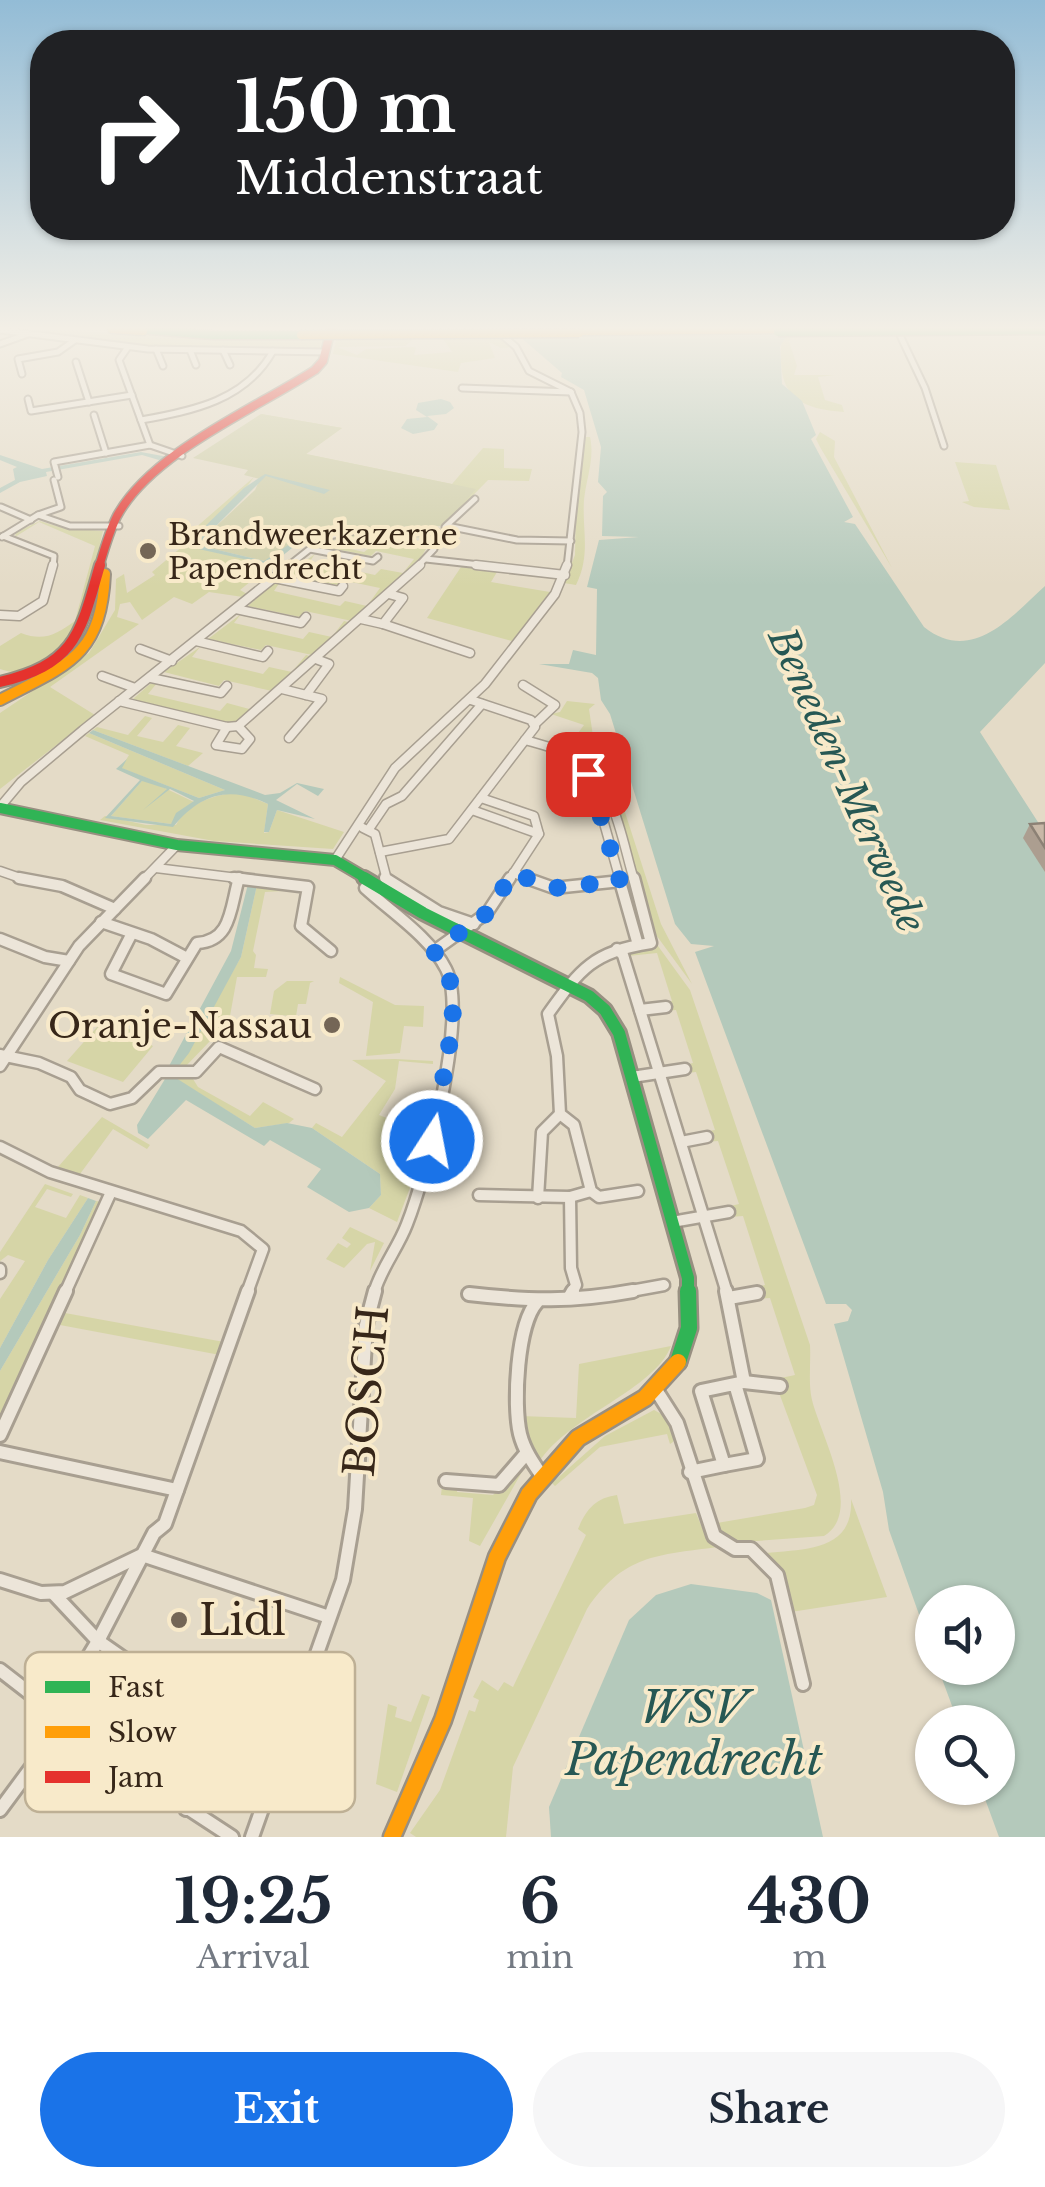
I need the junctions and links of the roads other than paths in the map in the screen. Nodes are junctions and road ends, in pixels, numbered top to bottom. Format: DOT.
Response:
graph roads {
  1 [pos="94,415"];
  2 [pos="139,415"];
  3 [pos="165,415"];
  4 [pos="247,415"];
  5 [pos="580,415"];
  6 [pos="934,415"];
  7 [pos="141,420"];
  8 [pos="150,446"];
  9 [pos="944,446"];
  10 [pos="106,453"];
  11 [pos="182,456"];
  12 [pos="475,499"];
  13 [pos="1,508"];
  14 [pos="35,518"];
  15 [pos="115,526"];
  16 [pos="447,526"];
  17 [pos="437,532"];
  18 [pos="1,537"];
  19 [pos="571,541"];
  20 [pos="310,549"];
  21 [pos="378,556"];
  22 [pos="426,559"];
  23 [pos="565,575"];
  24 [pos="274,578"];
  25 [pos="343,586"];
  26 [pos="389,594"];
  27 [pos="236,609"];
  28 [pos="0,615"];
  29 [pos="306,617"];
  30 [pos="361,619"];
  31 [pos="383,624"];
  32 [pos="196,641"];
  33 [pos="140,648"];
  34 [pos="268,651"];
  35 [pos="470,653"];
  36 [pos="316,659"];
  37 [pos="172,660"];
  38 [pos="102,676"];
  39 [pos="150,678"];
  40 [pos="10,684"];
  41 [pos="226,686"];
  42 [pos="524,686"];
  43 [pos="135,688"];
  44 [pos="282,689"];
  45 [pos="306,695"];
  46 [pos="0,700"];
  47 [pos="470,700"];
  48 [pos="119,701"];
  49 [pos="482,704"];
  50 [pos="535,724"];
  51 [pos="238,726"];
  52 [pos="227,727"];
  53 [pos="290,738"];
  54 [pos="525,740"];
  55 [pos="588,764"];
  56 [pos="480,798"];
  57 [pos="0,808"];
  58 [pos="472,810"];
  59 [pos="356,826"];
  60 [pos="369,829"];
  61 [pos="539,834"];
  62 [pos="178,844"];
  63 [pos="380,852"];
  64 [pos="334,860"];
  65 [pos="156,868"];
  66 [pos="0,871"];
  67 [pos="513,873"];
  68 [pos="239,878"];
  69 [pos="620,881"];
  70 [pos="364,888"];
  71 [pos="115,909"];
  72 [pos="101,922"];
  73 [pos="468,928"];
  74 [pos="131,935"];
  75 [pos="0,939"];
  76 [pos="638,945"];
  77 [pos="617,950"];
  78 [pos="331,951"];
  79 [pos="434,951"];
  80 [pos="188,958"];
  81 [pos="69,961"];
  82 [pos="568,985"];
  83 [pos="666,1007"];
  84 [pos="640,1010"];
  85 [pos="2,1060"];
  86 [pos="686,1069"];
  87 [pos="660,1072"];
  88 [pos="632,1077"];
  89 [pos="314,1089"];
  90 [pos="560,1114"];
  91 [pos="707,1137"];
  92 [pos="681,1142"];
  93 [pos="0,1147"];
  94 [pos="638,1190"];
  95 [pos="590,1191"];
  96 [pos="111,1192"];
  97 [pos="479,1195"];
  98 [pos="570,1197"];
  99 [pos="538,1198"];
  100 [pos="730,1212"];
  101 [pos="704,1217"];
  102 [pos="672,1222"];
  103 [pos="263,1250"];
  104 [pos="664,1285"];
  105 [pos="757,1293"];
  106 [pos="469,1294"];
  107 [pos="569,1298"];
  108 [pos="729,1298"];
  109 [pos="537,1302"];
  110 [pos="740,1383"];
  111 [pos="780,1386"];
  112 [pos="659,1395"];
  113 [pos="0,1435"];
  114 [pos="0,1452"];
  115 [pos="525,1455"];
  116 [pos="724,1465"];
  117 [pos="690,1472"];
  118 [pos="542,1476"];
  119 [pos="446,1480"];
  120 [pos="177,1490"];
  121 [pos="142,1555"];
  122 [pos="0,1580"];
  123 [pos="54,1594"];
  124 [pos="329,1617"];
  125 [pos="98,1641"];
  126 [pos="93,1652"];
  127 [pos="114,1652"];
  128 [pos="315,1652"];
  129 [pos="0,1670"];
  130 [pos="803,1684"];
  131 [pos="25,1690"];
  132 [pos="25,1772"];
  133 [pos="0,1810"];
  134 [pos="192,1812"];
  135 [pos="253,1812"];
  136 [pos="244,1836"];
  137 [pos="392,1837"];
  1 -- 10 [label="street"];
  2 -- 7 [label="street"];
  3 -- 7 [label="street"];
  4 -- 11 [label="street"];
  5 -- 19 [label="street"];
  6 -- 9 [label="street"];
  7 -- 8 [label="street"];
  8 -- 10 [label="street"];
  8 -- 11 [label="street"];
  10 -- 14 [label="street"];
  11 -- 15 [label="street"];
  12 -- 16 [label="street"];
  13 -- 14 [label="street"];
  14 -- 15 [label="street"];
  14 -- 18 [label="street"];
  15 -- 40 [label="street"];
  16 -- 17 [label="street"];
  16 -- 19 [label="street"];
  17 -- 20 [label="street"];
  17 -- 22 [label="street"];
  18 -- 28 [label="street"];
  19 -- 23 [label="street"];
  20 -- 21 [label="street"];
  20 -- 24 [label="street"];
  22 -- 23 [label="street"];
  22 -- 26 [label="street"];
  23 -- 47 [label="street"];
  24 -- 25 [label="street"];
  24 -- 27 [label="street"];
  26 -- 30 [label="street"];
  26 -- 31 [label="street"];
  27 -- 29 [label="street"];
  27 -- 32 [label="street"];
  30 -- 31 [label="street"];
  30 -- 36 [label="street"];
  31 -- 35 [label="street"];
  32 -- 34 [label="street"];
  32 -- 37 [label="street"];
  33 -- 37 [label="street"];
  36 -- 44 [label="street"];
  36 -- 45 [label="street"];
  37 -- 39 [label="street"];
  38 -- 43 [label="street"];
  39 -- 41 [label="street"];
  39 -- 43 [label="street"];
  40 -- 46 [label="street"];
  42 -- 50 [label="street"];
  43 -- 48 [label="street"];
  44 -- 45 [label="street"];
  44 -- 51 [label="street"];
  45 -- 53 [label="street"];
  47 -- 49 [label="street"];
  47 -- 59 [label="street"];
  48 -- 52 [label="street"];
  48 -- 57 [label="street"];
  49 -- 50 [label="street"];
  49 -- 60 [label="street"];
  50 -- 54 [label="street"];
  51 -- 52 [label="street"];
  51 -- 52 [label="street"];
  54 -- 55 [label="street"];
  54 -- 56 [label="street"];
  55 -- 69 [label="street"];
  55 -- 76 [label="street"];
  56 -- 58 [label="street"];
  56 -- 61 [label="street"];
  57 -- 62 [label="street"];
  58 -- 61 [label="street"];
  58 -- 63 [label="street"];
  59 -- 60 [label="street"];
  59 -- 64 [label="street"];
  60 -- 63 [label="street"];
  61 -- 67 [label="street"];
  62 -- 64 [label="street"];
  62 -- 65 [label="street"];
  63 -- 73 [label="street"];
  64 -- 73 [label="street"];
  65 -- 68 [label="street"];
  65 -- 71 [label="street"];
  66 -- 71 [label="street"];
  67 -- 69 [label="street"];
  67 -- 73 [label="street"];
  68 -- 78 [label="street"];
  68 -- 80 [label="street"];
  69 -- 76 [label="street"];
  70 -- 79 [label="street"];
  71 -- 72 [label="street"];
  72 -- 74 [label="street"];
  72 -- 81 [label="street"];
  73 -- 79 [label="street"];
  73 -- 82 [label="street"];
  74 -- 80 [label="street"];
  74 -- 80 [label="street"];
  75 -- 81 [label="street"];
  76 -- 77 [label="street"];
  77 -- 82 [label="street"];
  77 -- 84 [label="street"];
  79 -- 124 [label="street, BOSCH"];
  81 -- 85 [label="street"];
  82 -- 88 [label="street"];
  82 -- 90 [label="street"];
  83 -- 84 [label="street"];
  84 -- 87 [label="street"];
  85 -- 89 [label="street"];
  86 -- 87 [label="street"];
  87 -- 88 [label="street"];
  87 -- 92 [label="street"];
  88 -- 102 [label="street"];
  90 -- 95 [label="street"];
  90 -- 99 [label="street"];
  91 -- 92 [label="street"];
  92 -- 101 [label="street"];
  93 -- 96 [label="street"];
  94 -- 95 [label="street"];
  95 -- 98 [label="street"];
  96 -- 103 [label="street"];
  96 -- 113 [label="street"];
  97 -- 99 [label="street"];
  98 -- 99 [label="street"];
  98 -- 107 [label="street"];
  100 -- 101 [label="street"];
  101 -- 102 [label="street"];
  101 -- 108 [label="street"];
  102 -- 112 [label="street"];
  103 -- 120 [label="street"];
  104 -- 107 [label="street"];
  105 -- 108 [label="street"];
  106 -- 109 [label="street"];
  107 -- 109 [label="street"];
  108 -- 110 [label="street"];
  109 -- 115 [label="street"];
  110 -- 111 [label="street"];
  110 -- 116 [label="street"];
  110 -- 116 [label="street"];
  112 -- 117 [label="street"];
  112 -- 118 [label="street"];
  114 -- 120 [label="street"];
  115 -- 118 [label="street"];
  115 -- 119 [label="street"];
  116 -- 117 [label="street"];
  117 -- 130 [label="street"];
  118 -- 137 [label="street"];
  120 -- 121 [label="street"];
  121 -- 123 [label="street"];
  121 -- 124 [label="street"];
  121 -- 125 [label="street"];
  122 -- 123 [label="street"];
  123 -- 125 [label="street"];
  124 -- 128 [label="street, BOSCH"];
  125 -- 126 [label="street"];
  125 -- 127 [label="street"];
  129 -- 131 [label="street"];
  132 -- 133 [label="street"];
  134 -- 136 [label="street"];
  135 -- 136 [label="street, BOSCH"];
}
